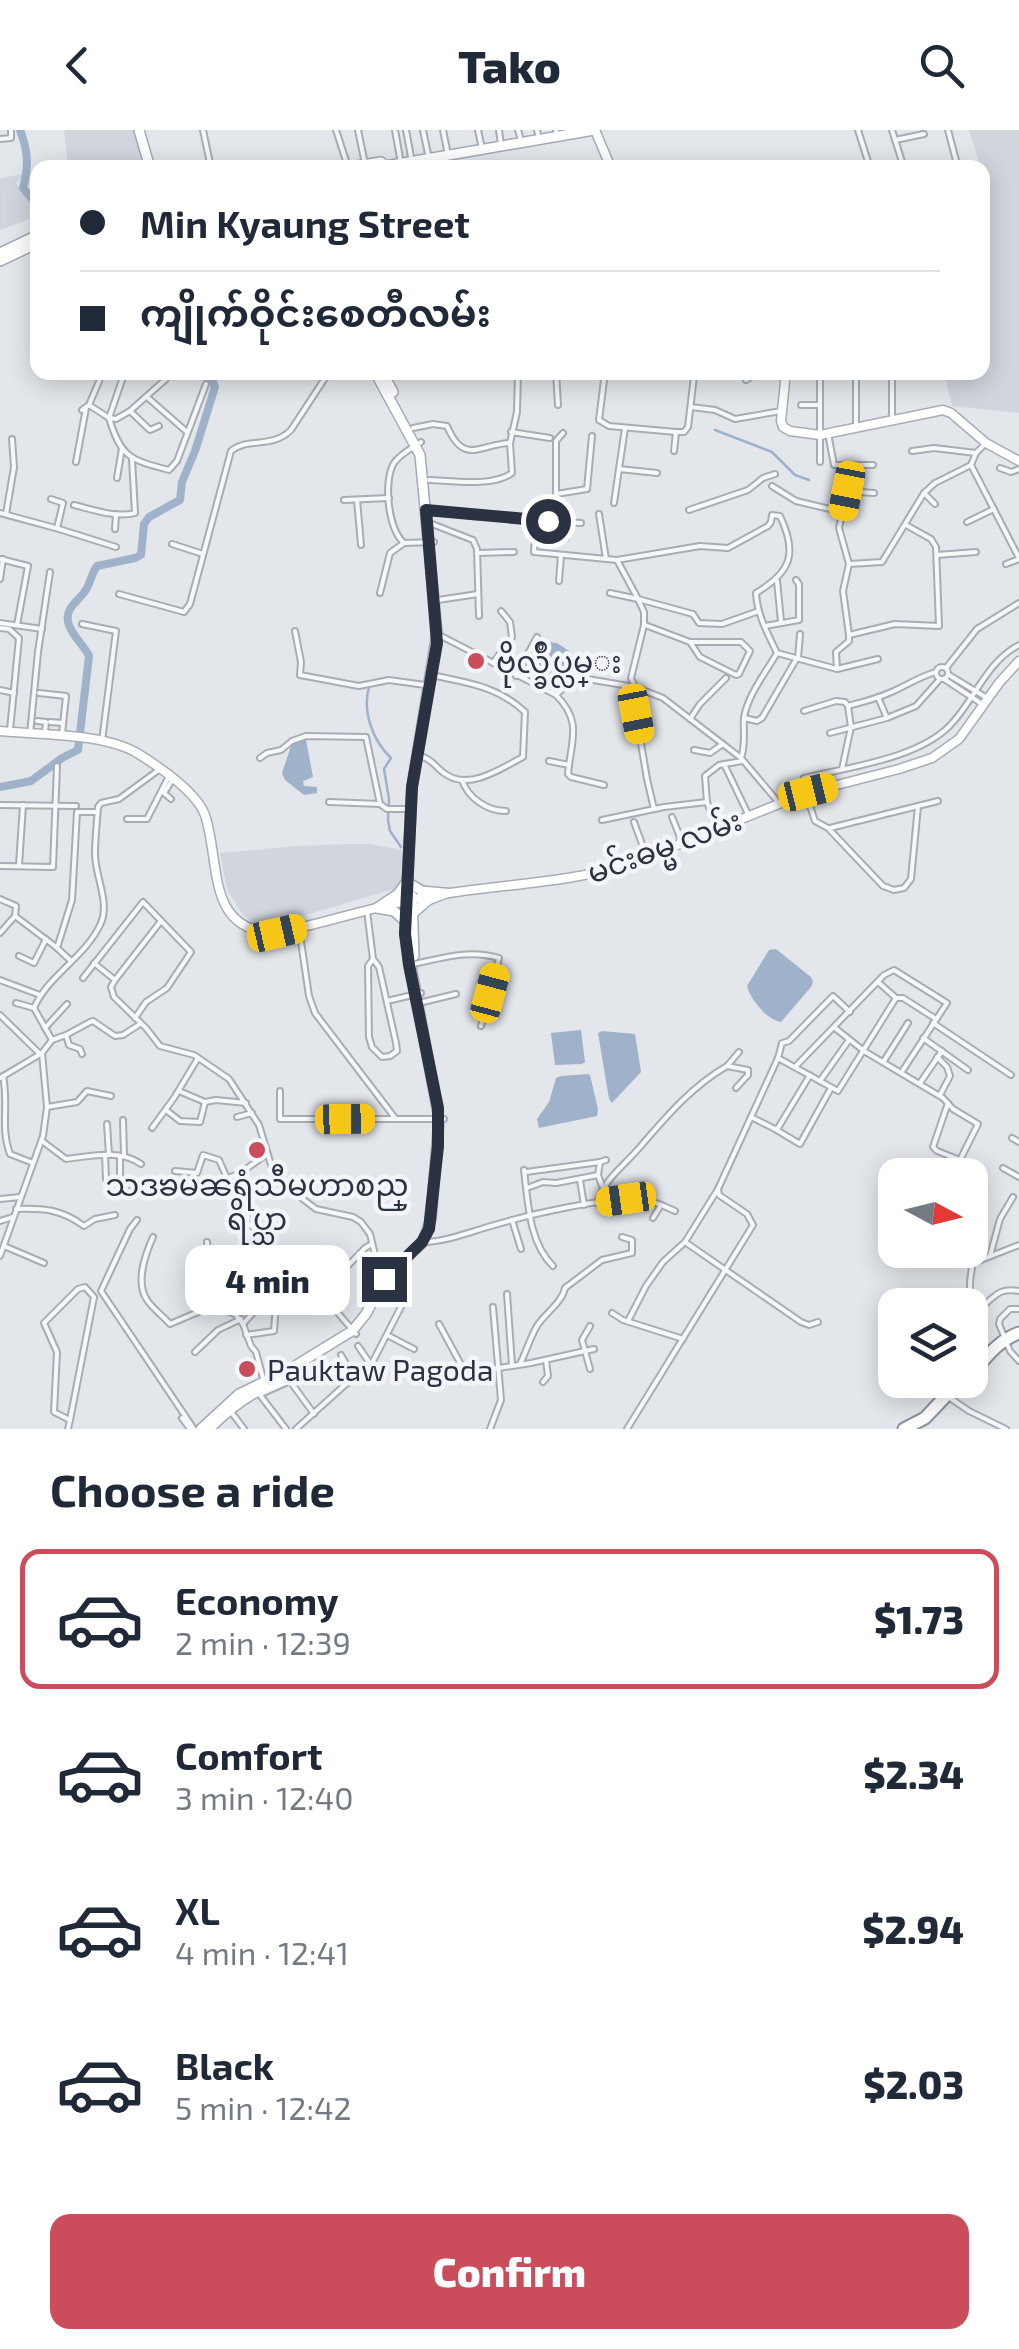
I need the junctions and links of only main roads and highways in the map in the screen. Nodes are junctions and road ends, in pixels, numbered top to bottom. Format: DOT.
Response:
graph roads {
  1 [pos="141,130"];
  2 [pos="558,130"];
  3 [pos="595,130"];
  4 [pos="537,132"];
  5 [pos="519,134"];
  6 [pos="500,139"];
  7 [pos="150,160"];
  8 [pos="403,160"];
  9 [pos="404,160"];
  10 [pos="608,160"];
  11 [pos="30,240"];
  12 [pos="30,246"];
  13 [pos="4,255"];
  14 [pos="383,380"];
  15 [pos="383,380"];
  16 [pos="785,380"];
  17 [pos="418,444"];
  18 [pos="1019,461"];
  19 [pos="429,510"];
  20 [pos="431,542"];
  21 [pos="436,601"];
  22 [pos="1019,661"];
  23 [pos="5,732"];
  24 [pos="412,809"];
  25 [pos="410,884"];
  26 [pos="446,893"];
  27 [pos="409,900"];
  28 [pos="372,910"];
  29 [pos="409,918"];
  30 [pos="425,1242"];
  31 [pos="386,1281"];
  32 [pos="1019,1331"];
  33 [pos="988,1353"];
  34 [pos="263,1387"];
  35 [pos="947,1398"];
  36 [pos="926,1419"];
  37 [pos="195,1429"];
  38 [pos="209,1429"];
  39 [pos="904,1429"];
  40 [pos="913,1429"];
  1 -- 7 [label="main road"];
  2 -- 4 [label="main road"];
  3 -- 6 [label="main road"];
  3 -- 10 [label="main road"];
  4 -- 5 [label="main road"];
  5 -- 6 [label="main road"];
  6 -- 8 [label="main road"];
  6 -- 9 [label="main road"];
  11 -- 13 [label="main road"];
  12 -- 13 [label="main road"];
  14 -- 17 [label="main road"];
  15 -- 17 [label="main road"];
  16 -- 18 [label="main road"];
  17 -- 19 [label="main road"];
  17 -- 19 [label="main road"];
  19 -- 20 [label="main road"];
  19 -- 20 [label="main road"];
  20 -- 21 [label="main road"];
  21 -- 24 [label="main road"];
  21 -- 24 [label="main road"];
  22 -- 26 [label="main road, မင်းဓမ္မ လမ်း"];
  23 -- 28 [label="main road, မင်းဓမ္မ လမ်း"];
  24 -- 25 [label="main road"];
  25 -- 26 [label="main road"];
  25 -- 27 [label="main road"];
  25 -- 28 [label="main road"];
  26 -- 27 [label="main road, မင်းဓမ္မ လမ်း"];
  26 -- 29 [label="main road"];
  27 -- 28 [label="main road, မင်းဓမ္မ လမ်း"];
  27 -- 29 [label="main road"];
  28 -- 29 [label="main road"];
  29 -- 30 [label="main road"];
  30 -- 31 [label="main road"];
  30 -- 31 [label="main road"];
  31 -- 34 [label="main road"];
  32 -- 33 [label="highway"];
  34 -- 37 [label="main road"];
  34 -- 38 [label="main road"];
  35 -- 36 [label="highway"];
  36 -- 39 [label="highway"];
  36 -- 40 [label="highway"];
}
